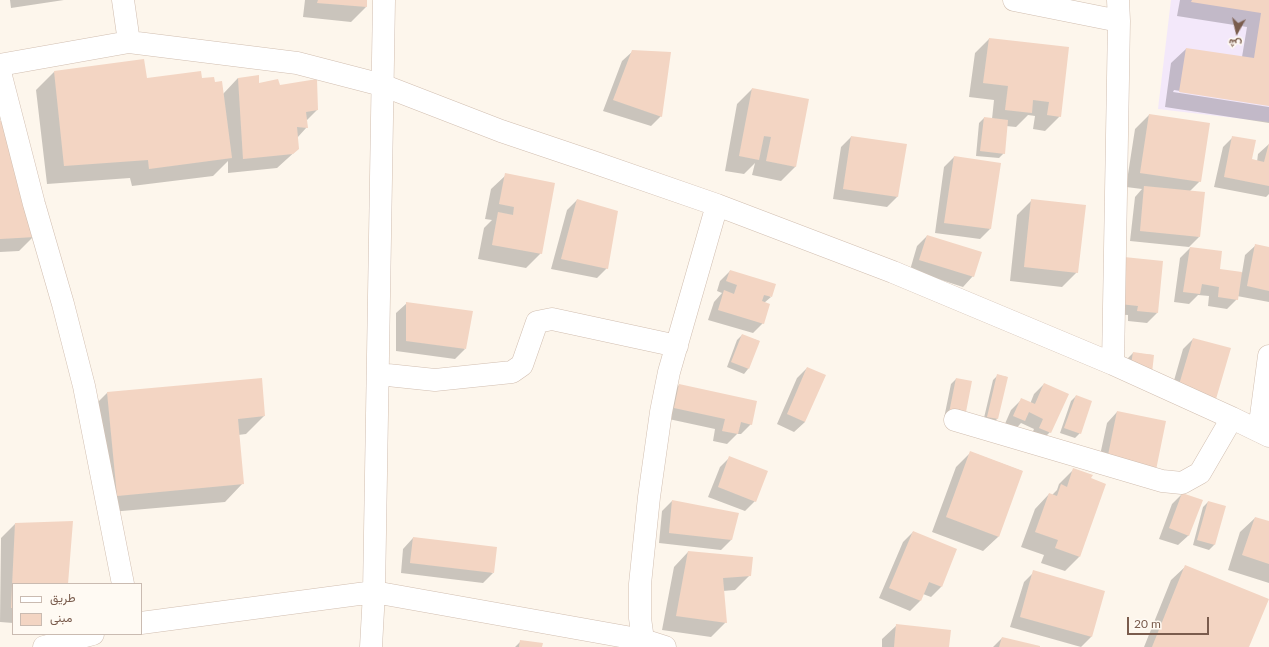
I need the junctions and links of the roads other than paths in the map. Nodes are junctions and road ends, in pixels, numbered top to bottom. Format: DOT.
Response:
graph roads {
  1 [pos="123,0"];
  2 [pos="384,0"];
  3 [pos="1014,0"];
  4 [pos="1119,10"];
  5 [pos="129,42"];
  6 [pos="0,65"];
  7 [pos="0,72"];
  8 [pos="382,85"];
  9 [pos="717,206"];
  10 [pos="677,346"];
  11 [pos="1269,356"];
  12 [pos="1113,364"];
  13 [pos="378,374"];
  14 [pos="1232,418"];
  15 [pos="955,420"];
  16 [pos="1264,434"];
  17 [pos="123,583"];
  18 [pos="374,592"];
  19 [pos="142,623"];
  20 [pos="89,635"];
  21 [pos="643,640"];
  22 [pos="44,647"];
  23 [pos="372,647"];
  24 [pos="665,647"];
  1 -- 5 [label="street"];
  2 -- 8 [label="street"];
  3 -- 4 [label="street"];
  4 -- 12 [label="street"];
  5 -- 6 [label="street"];
  5 -- 8 [label="street"];
  7 -- 17 [label="street"];
  8 -- 9 [label="street"];
  8 -- 13 [label="street"];
  9 -- 10 [label="street"];
  9 -- 12 [label="street"];
  10 -- 13 [label="street"];
  10 -- 21 [label="street"];
  11 -- 16 [label="street"];
  12 -- 14 [label="street"];
  13 -- 18 [label="street"];
  14 -- 15 [label="street"];
  14 -- 16 [label="street"];
  18 -- 19 [label="street"];
  18 -- 21 [label="street"];
  18 -- 23 [label="street"];
  20 -- 22 [label="street"];
  21 -- 24 [label="street"];
}
